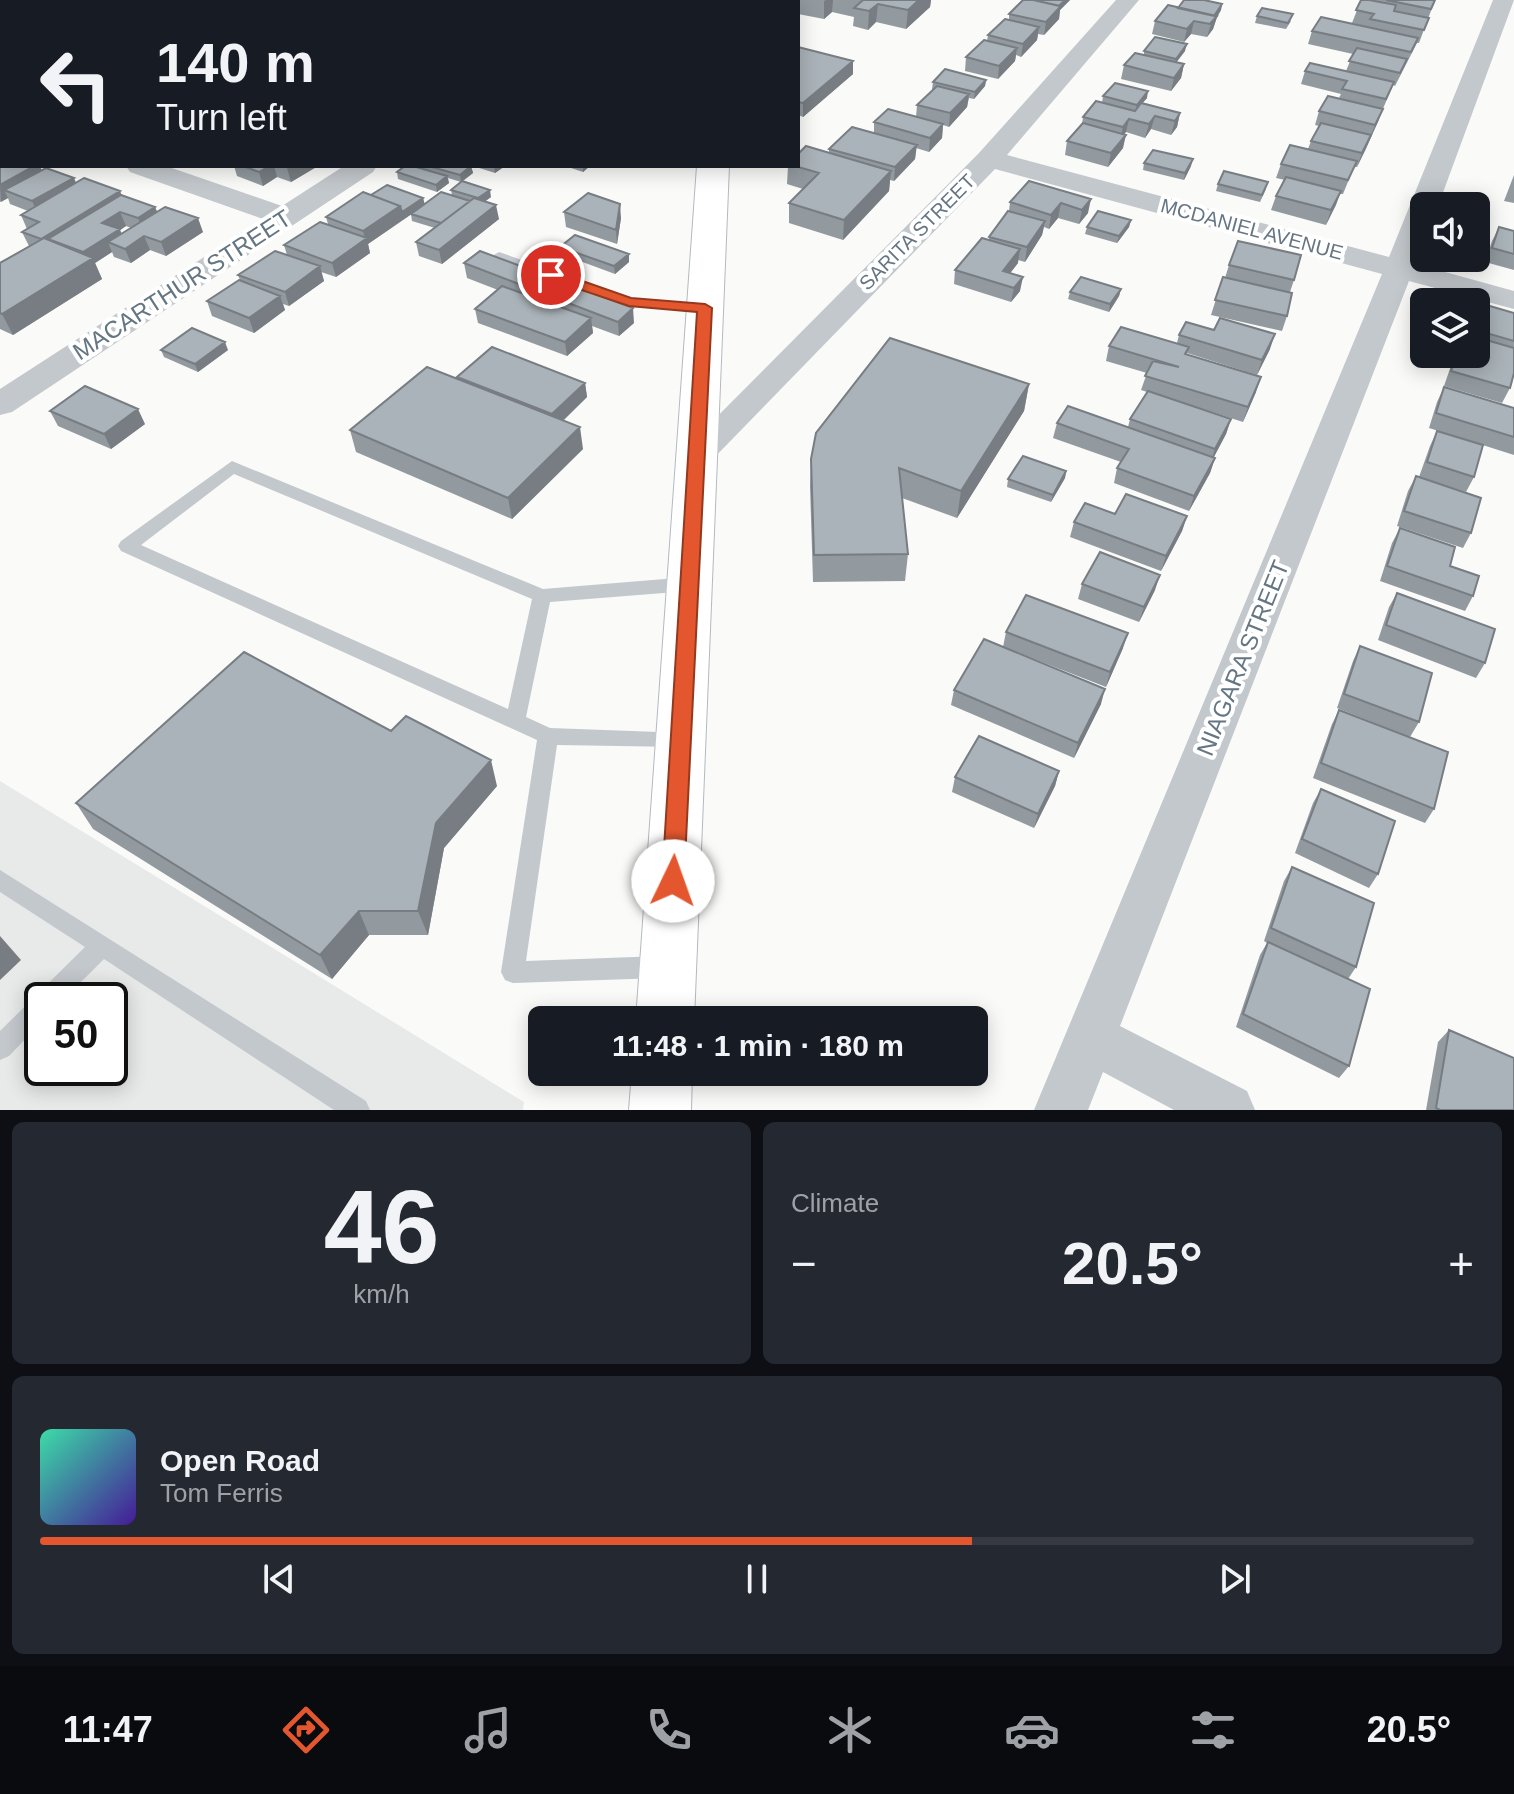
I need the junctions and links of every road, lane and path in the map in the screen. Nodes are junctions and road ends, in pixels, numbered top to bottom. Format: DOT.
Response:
graph roads {
  1 [pos="1128,0"];
  2 [pos="1504,0"];
  3 [pos="989,159"];
  4 [pos="146,168"];
  5 [pos="360,168"];
  6 [pos="713,168"];
  7 [pos="1429,192"];
  8 [pos="285,217"];
  9 [pos="1410,243"];
  10 [pos="499,256"];
  11 [pos="1400,269"];
  12 [pos="1514,300"];
  13 [pos="705,308"];
  14 [pos="2,400"];
  15 [pos="696,456"];
  16 [pos="689,584"];
  17 [pos="542,596"];
  18 [pos="515,721"];
  19 [pos="548,736"];
  20 [pos="681,739"];
  21 [pos="0,880"];
  22 [pos="102,945"];
  23 [pos="668,967"];
  24 [pos="65,982"];
  25 [pos="666,1006"];
  26 [pos="24,1023"];
  27 [pos="1091,1038"];
  28 [pos="0,1048"];
  29 [pos="661,1086"];
  30 [pos="357,1110"];
  31 [pos="660,1110"];
  32 [pos="1061,1110"];
  33 [pos="1228,1110"];
  1 -- 3 [label="street, SARITA STREET"];
  2 -- 7 [label="street, NIAGARA STREET"];
  3 -- 11 [label="street, MCDANIEL AVENUE"];
  3 -- 15 [label="street, SARITA STREET"];
  4 -- 8 [label="street"];
  5 -- 8 [label="street, MACARTHUR STREET"];
  6 -- 13 [label="main road"];
  8 -- 14 [label="street, MACARTHUR STREET"];
  9 -- 11 [label="street, NIAGARA STREET"];
  10 -- 13 [label="lane"];
  11 -- 12 [label="street, MCDANIEL AVENUE"];
  11 -- 27 [label="street, NIAGARA STREET"];
  13 -- 15 [label="main road"];
  15 -- 16 [label="main road"];
  16 -- 17 [label="lane"];
  16 -- 20 [label="main road"];
  17 -- 18 [label="lane"];
  17 -- 18 [label="lane"];
  18 -- 19 [label="lane"];
  19 -- 20 [label="lane"];
  19 -- 23 [label="lane"];
  20 -- 23 [label="main road"];
  21 -- 22 [label="lane"];
  22 -- 24 [label="lane"];
  22 -- 30 [label="lane"];
  23 -- 25 [label="main road"];
  26 -- 28 [label="lane"];
  27 -- 32 [label="street, NIAGARA STREET"];
  27 -- 33 [label="street"];
  29 -- 31 [label="main road"];
}
